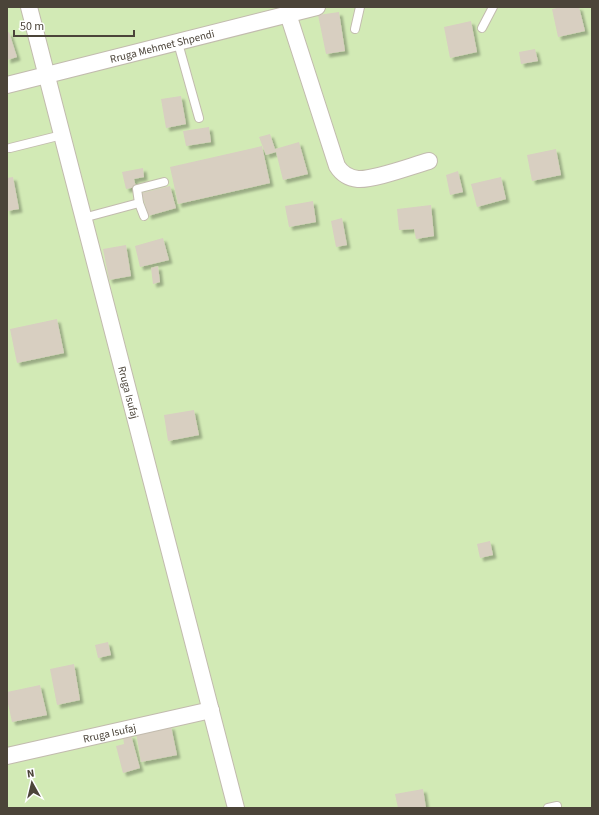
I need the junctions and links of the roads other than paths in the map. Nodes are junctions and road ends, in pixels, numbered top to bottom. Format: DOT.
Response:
graph roads {
  1 [pos="29,7"];
  2 [pos="317,7"];
  3 [pos="360,7"];
  4 [pos="493,7"];
  5 [pos="288,14"];
  6 [pos="482,28"];
  7 [pos="355,29"];
  8 [pos="178,43"];
  9 [pos="47,76"];
  10 [pos="7,85"];
  11 [pos="199,118"];
  12 [pos="62,135"];
  13 [pos="10,148"];
  14 [pos="428,160"];
  15 [pos="164,182"];
  16 [pos="139,203"];
  17 [pos="144,216"];
  18 [pos="84,218"];
  19 [pos="211,710"];
  20 [pos="7,756"];
  21 [pos="558,806"];
  22 [pos="236,808"];
  23 [pos="548,808"];
  1 -- 9 [label="street, Rruga Isufaj"];
  2 -- 5 [label="street, Rruga Mehmet Shpendi"];
  3 -- 7 [label="lane"];
  4 -- 6 [label="lane"];
  5 -- 8 [label="street, Rruga Mehmet Shpendi"];
  5 -- 14 [label="street"];
  8 -- 9 [label="street, Rruga Mehmet Shpendi"];
  8 -- 11 [label="lane"];
  9 -- 10 [label="street, Rruga Mehmet Shpendi"];
  9 -- 12 [label="street, Rruga Isufaj"];
  12 -- 13 [label="lane"];
  12 -- 18 [label="street, Rruga Isufaj"];
  15 -- 16 [label="lane"];
  16 -- 17 [label="lane"];
  16 -- 18 [label="lane"];
  18 -- 19 [label="street, Rruga Isufaj"];
  19 -- 20 [label="street, Rruga Isufaj"];
  19 -- 22 [label="street, Rruga Isufaj"];
  21 -- 23 [label="lane"];
}
